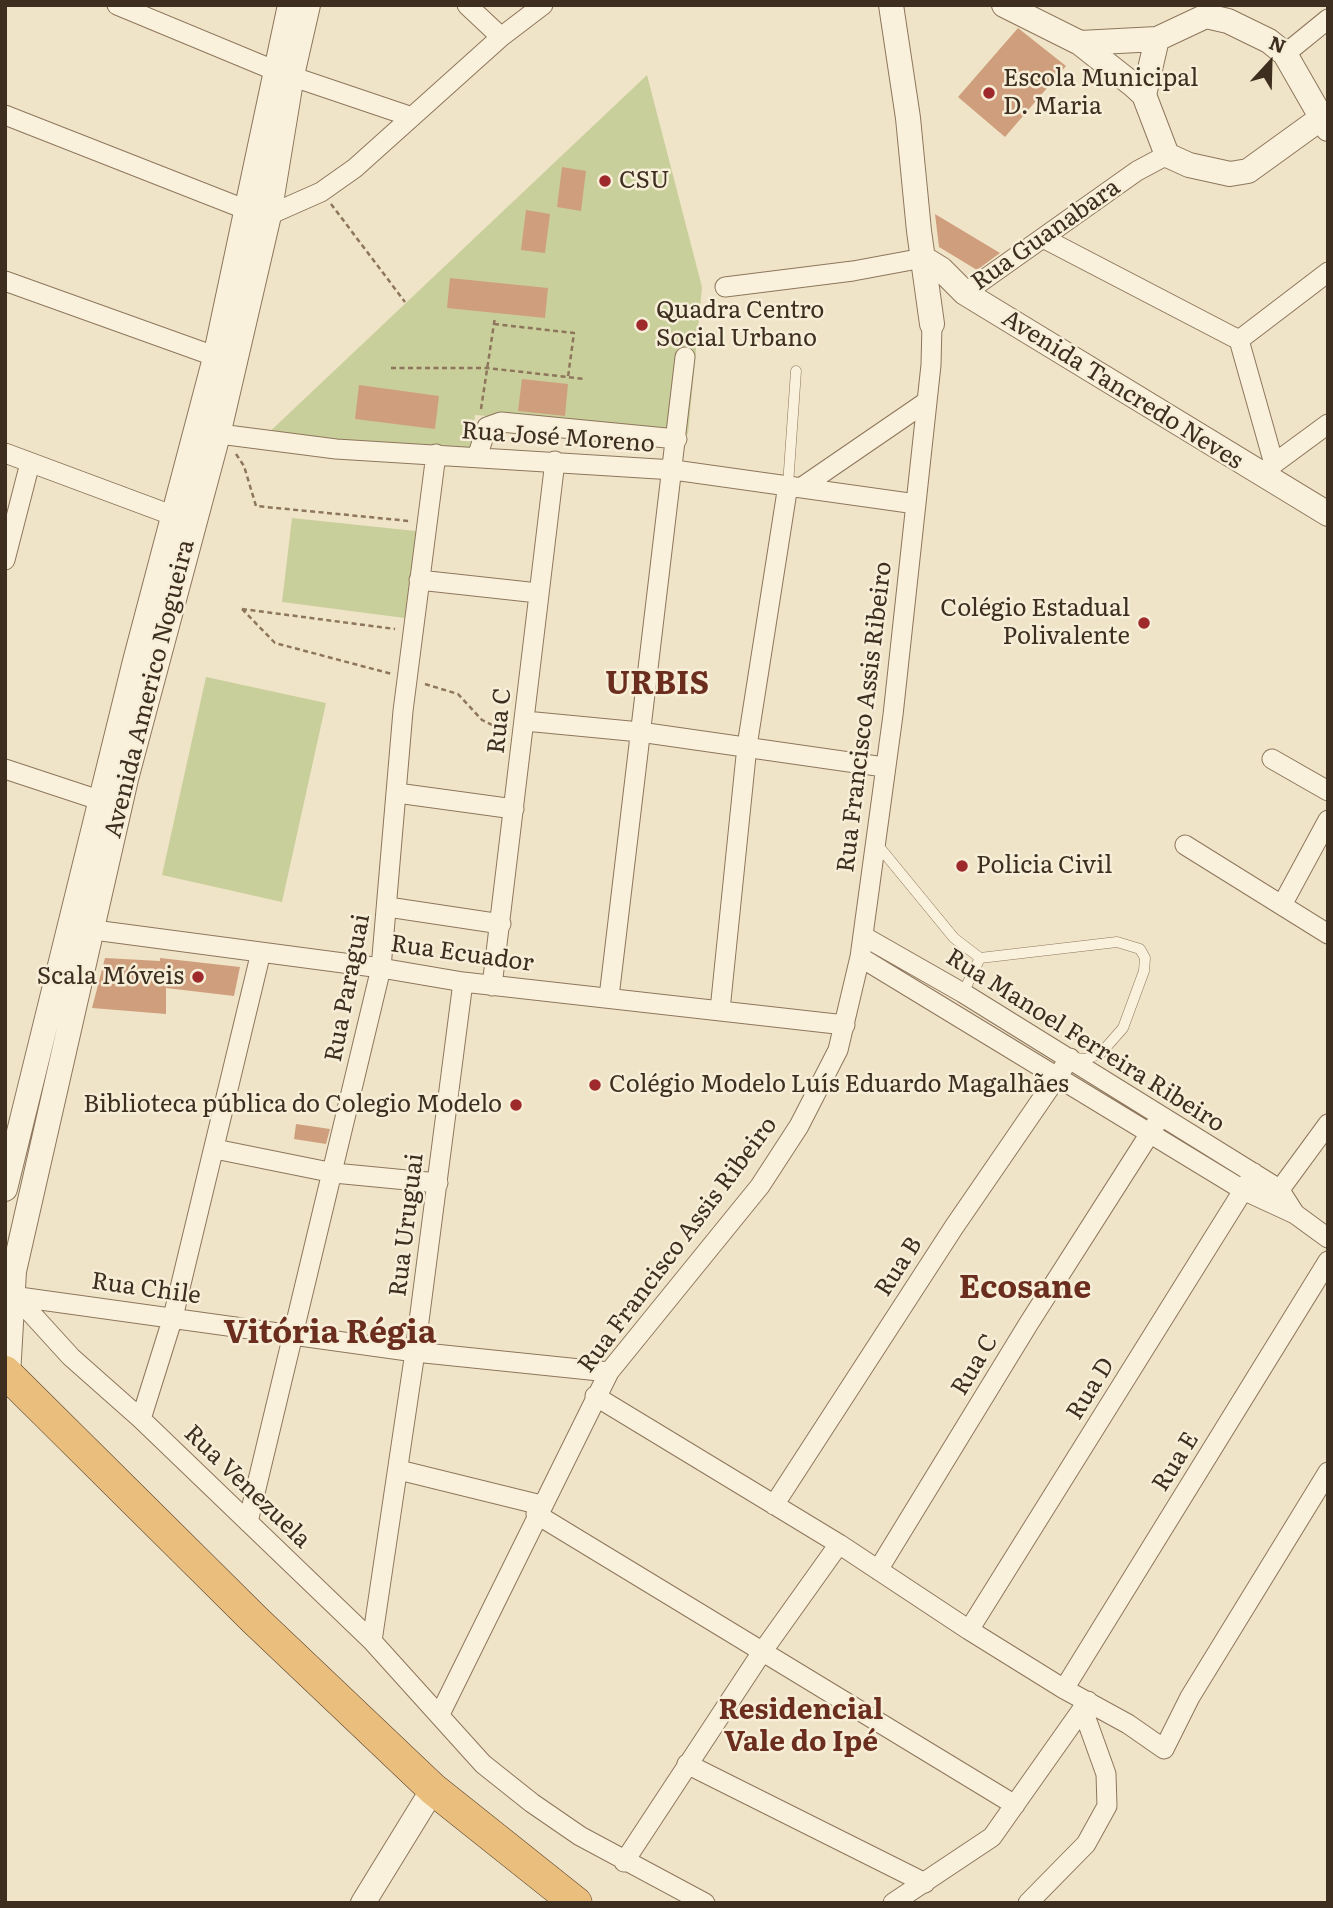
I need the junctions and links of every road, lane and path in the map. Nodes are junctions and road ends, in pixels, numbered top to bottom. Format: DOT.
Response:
graph roads {
  1 [pos="117,5"];
  2 [pos="290,5"];
  3 [pos="308,5"];
  4 [pos="467,5"];
  5 [pos="544,5"];
  6 [pos="891,5"];
  7 [pos="1007,6"];
  8 [pos="1206,11"];
  9 [pos="1328,19"];
  10 [pos="501,37"];
  11 [pos="1157,39"];
  12 [pos="1080,43"];
  13 [pos="1285,54"];
  14 [pos="284,73"];
  15 [pos="1144,95"];
  16 [pos="5,115"];
  17 [pos="412,117"];
  18 [pos="1324,124"];
  19 [pos="1167,155"];
  20 [pos="321,192"];
  21 [pos="258,212"];
  22 [pos="1043,238"];
  23 [pos="923,258"];
  24 [pos="1328,272"];
  25 [pos="5,281"];
  26 [pos="725,287"];
  27 [pos="965,292"];
  28 [pos="405,302"];
  29 [pos="495,317"];
  30 [pos="494,324"];
  31 [pos="932,324"];
  32 [pos="1239,340"];
  33 [pos="685,358"];
  34 [pos="224,360"];
  35 [pos="487,368"];
  36 [pos="391,369"];
  37 [pos="796,371"];
  38 [pos="568,377"];
  39 [pos="585,379"];
  40 [pos="926,402"];
  41 [pos="480,416"];
  42 [pos="1328,424"];
  43 [pos="207,433"];
  44 [pos="677,439"];
  45 [pos="5,453"];
  46 [pos="436,454"];
  47 [pos="477,457"];
  48 [pos="555,461"];
  49 [pos="30,463"];
  50 [pos="1267,469"];
  51 [pos="674,470"];
  52 [pos="795,486"];
  53 [pos="916,504"];
  54 [pos="1328,513"];
  55 [pos="182,519"];
  56 [pos="422,523"];
  57 [pos="5,560"];
  58 [pos="419,580"];
  59 [pos="538,593"];
  60 [pos="406,630"];
  61 [pos="407,678"];
  62 [pos="525,720"];
  63 [pos="640,732"];
  64 [pos="747,746"];
  65 [pos="1272,759"];
  66 [pos="884,767"];
  67 [pos="5,769"];
  68 [pos="1328,791"];
  69 [pos="397,793"];
  70 [pos="111,804"];
  71 [pos="514,809"];
  72 [pos="1328,820"];
  73 [pos="874,839"];
  74 [pos="1185,845"];
  75 [pos="1282,905"];
  76 [pos="388,907"];
  77 [pos="501,923"];
  78 [pos="81,929"];
  79 [pos="1328,934"];
  80 [pos="863,936"];
  81 [pos="261,952"];
  82 [pos="860,957"];
  83 [pos="980,958"];
  84 [pos="381,968"];
  85 [pos="463,982"];
  86 [pos="492,985"];
  87 [pos="963,993"];
  88 [pos="609,997"];
  89 [pos="720,1010"];
  90 [pos="845,1025"];
  91 [pos="1070,1058"];
  92 [pos="1058,1076"];
  93 [pos="1161,1116"];
  94 [pos="1328,1124"];
  95 [pos="1151,1133"];
  96 [pos="215,1149"];
  97 [pos="334,1172"];
  98 [pos="1248,1182"];
  99 [pos="438,1183"];
  100 [pos="6,1185"];
  101 [pos="33,1186"];
  102 [pos="1274,1197"];
  103 [pos="1328,1238"];
  104 [pos="1328,1261"];
  105 [pos="12,1295"];
  106 [pos="173,1317"];
  107 [pos="292,1333"];
  108 [pos="415,1352"];
  109 [pos="609,1372"];
  110 [pos="7,1373"];
  111 [pos="595,1396"];
  112 [pos="141,1419"];
  113 [pos="399,1470"];
  114 [pos="1328,1472"];
  115 [pos="774,1505"];
  116 [pos="539,1509"];
  117 [pos="248,1522"];
  118 [pos="839,1544"];
  119 [pos="878,1570"];
  120 [pos="969,1630"];
  121 [pos="372,1641"];
  122 [pos="762,1652"];
  123 [pos="1064,1689"];
  124 [pos="1085,1705"];
  125 [pos="440,1714"];
  126 [pos="687,1763"];
  127 [pos="432,1789"];
  128 [pos="1015,1805"];
  129 [pos="624,1862"];
  130 [pos="925,1883"];
  131 [pos="363,1903"];
  132 [pos="576,1903"];
  133 [pos="705,1903"];
  134 [pos="893,1903"];
  135 [pos="1028,1903"];
  1 -- 14 [label="street"];
  2 -- 14 [label="street, Avenida Americo Nogueira"];
  3 -- 14 [label="street, Avenida Americo Nogueira"];
  4 -- 10 [label="street"];
  5 -- 10 [label="street"];
  6 -- 23 [label="street"];
  7 -- 12 [label="street"];
  8 -- 11 [label="street"];
  8 -- 13 [label="street"];
  9 -- 13 [label="street"];
  10 -- 17 [label="street"];
  11 -- 12 [label="street"];
  11 -- 15 [label="street"];
  12 -- 15 [label="street"];
  13 -- 18 [label="street"];
  14 -- 17 [label="street"];
  14 -- 21 [label="street, Avenida Americo Nogueira"];
  15 -- 19 [label="street"];
  16 -- 21 [label="street"];
  17 -- 20 [label="street"];
  18 -- 19 [label="street"];
  19 -- 22 [label="street, Rua Guanabara"];
  20 -- 21 [label="street"];
  20 -- 28 [label="path"];
  21 -- 34 [label="street, Avenida Americo Nogueira"];
  22 -- 27 [label="street, Rua Guanabara"];
  22 -- 32 [label="street"];
  23 -- 26 [label="street"];
  23 -- 27 [label="street, Avenida Tancredo Neves"];
  23 -- 31 [label="street"];
  24 -- 32 [label="street"];
  25 -- 34 [label="street"];
  27 -- 31 [label="street, Rua Guanabara"];
  27 -- 50 [label="street, Avenida Tancredo Neves"];
  29 -- 30 [label="path"];
  30 -- 35 [label="path"];
  30 -- 38 [label="path"];
  31 -- 40 [label="street, Rua Francisco Assis Ribeiro"];
  32 -- 50 [label="street"];
  33 -- 44 [label="street"];
  34 -- 43 [label="street, Avenida Americo Nogueira"];
  35 -- 36 [label="path"];
  35 -- 38 [label="path"];
  35 -- 41 [label="path"];
  37 -- 52 [label="lane"];
  38 -- 39 [label="path"];
  40 -- 52 [label="street"];
  40 -- 53 [label="street, Rua Francisco Assis Ribeiro"];
  42 -- 50 [label="street"];
  43 -- 46 [label="street, Rua José Moreno"];
  43 -- 55 [label="street, Avenida Americo Nogueira"];
  43 -- 56 [label="path"];
  44 -- 47 [label="street"];
  44 -- 51 [label="street"];
  45 -- 49 [label="street"];
  46 -- 47 [label="street, Rua José Moreno"];
  46 -- 58 [label="street, Rua Paraguai"];
  47 -- 48 [label="street, Rua José Moreno"];
  48 -- 51 [label="street, Rua José Moreno"];
  48 -- 59 [label="street, Rua C"];
  49 -- 55 [label="street"];
  49 -- 57 [label="street"];
  50 -- 54 [label="street, Avenida Tancredo Neves"];
  51 -- 52 [label="street, Rua José Moreno"];
  51 -- 63 [label="street"];
  52 -- 53 [label="street, Rua José Moreno"];
  52 -- 64 [label="street"];
  53 -- 66 [label="street, Rua Francisco Assis Ribeiro"];
  55 -- 70 [label="street, Avenida Americo Nogueira"];
  58 -- 59 [label="street"];
  58 -- 61 [label="street, Rua Paraguai"];
  59 -- 62 [label="street, Rua C"];
  60 -- 61 [label="path"];
  61 -- 62 [label="path"];
  61 -- 69 [label="street, Rua Paraguai"];
  62 -- 63 [label="street"];
  62 -- 71 [label="street, Rua C"];
  63 -- 64 [label="street"];
  63 -- 88 [label="street"];
  64 -- 66 [label="street"];
  64 -- 89 [label="street"];
  65 -- 68 [label="street"];
  66 -- 73 [label="street, Rua Francisco Assis Ribeiro"];
  67 -- 70 [label="street"];
  69 -- 71 [label="street"];
  69 -- 76 [label="street, Rua Paraguai"];
  70 -- 78 [label="street, Avenida Americo Nogueira"];
  71 -- 77 [label="street, Rua C"];
  72 -- 75 [label="street"];
  73 -- 80 [label="street, Rua Francisco Assis Ribeiro"];
  73 -- 83 [label="lane"];
  74 -- 75 [label="street"];
  75 -- 79 [label="street"];
  76 -- 77 [label="street"];
  76 -- 84 [label="street, Rua Paraguai"];
  77 -- 86 [label="street, Rua C"];
  78 -- 81 [label="street, Rua Ecuador"];
  78 -- 100 [label="street, Avenida Americo Nogueira"];
  78 -- 101 [label="street, Avenida Americo Nogueira"];
  80 -- 82 [label="street, Rua Francisco Assis Ribeiro"];
  80 -- 87 [label="street, Rua Manoel Ferreira Ribeiro"];
  81 -- 84 [label="street, Rua Ecuador"];
  81 -- 96 [label="street"];
  82 -- 90 [label="street, Rua Francisco Assis Ribeiro"];
  82 -- 92 [label="street, Rua Manoel Ferreira Ribeiro"];
  83 -- 87 [label="lane"];
  83 -- 91 [label="lane"];
  84 -- 85 [label="street, Rua Ecuador"];
  84 -- 97 [label="street, Rua Paraguai"];
  85 -- 86 [label="street, Rua Ecuador"];
  85 -- 99 [label="street, Rua Uruguai"];
  86 -- 88 [label="street, Rua Ecuador"];
  87 -- 91 [label="street, Rua Manoel Ferreira Ribeiro"];
  88 -- 89 [label="street, Rua Ecuador"];
  89 -- 90 [label="street, Rua Ecuador"];
  90 -- 109 [label="street, Rua Francisco Assis Ribeiro"];
  91 -- 92 [label="street, Rua B"];
  91 -- 93 [label="street, Rua Manoel Ferreira Ribeiro"];
  92 -- 95 [label="street, Rua Manoel Ferreira Ribeiro"];
  92 -- 115 [label="street, Rua B"];
  93 -- 95 [label="street, Rua C"];
  93 -- 98 [label="street, Rua Manoel Ferreira Ribeiro"];
  94 -- 102 [label="street"];
  95 -- 98 [label="street, Rua Manoel Ferreira Ribeiro"];
  95 -- 119 [label="street, Rua C"];
  96 -- 97 [label="street"];
  96 -- 106 [label="street"];
  97 -- 99 [label="street"];
  97 -- 107 [label="street, Rua Paraguai"];
  98 -- 102 [label="street, Rua Manoel Ferreira Ribeiro"];
  98 -- 120 [label="street, Rua D"];
  99 -- 108 [label="street, Rua Uruguai"];
  100 -- 101 [label="street"];
  101 -- 105 [label="street, Avenida Americo Nogueira"];
  102 -- 103 [label="street, Rua Manoel Ferreira Ribeiro"];
  104 -- 123 [label="street, Rua E"];
  105 -- 106 [label="street, Rua Chile"];
  105 -- 110 [label="street, Avenida Americo Nogueira"];
  105 -- 112 [label="street, Rua Venezuela"];
  106 -- 107 [label="street, Rua Chile"];
  106 -- 112 [label="street"];
  107 -- 108 [label="street, Rua Chile"];
  107 -- 117 [label="street, Rua Paraguai"];
  108 -- 109 [label="street, Rua Chile"];
  108 -- 113 [label="street, Rua Uruguai"];
  109 -- 111 [label="street, Rua Francisco Assis Ribeiro"];
  110 -- 127 [label="highway"];
  111 -- 115 [label="street"];
  111 -- 116 [label="street, Rua Francisco Assis Ribeiro"];
  112 -- 117 [label="street, Rua Venezuela"];
  113 -- 116 [label="street"];
  113 -- 121 [label="street, Rua Uruguai"];
  114 -- 124 [label="street"];
  115 -- 118 [label="street"];
  116 -- 122 [label="street"];
  116 -- 125 [label="street, Rua Francisco Assis Ribeiro"];
  117 -- 121 [label="street, Rua Venezuela"];
  118 -- 119 [label="street"];
  118 -- 122 [label="street"];
  119 -- 120 [label="street"];
  120 -- 123 [label="street"];
  121 -- 125 [label="street, Rua Venezuela"];
  122 -- 126 [label="street"];
  122 -- 128 [label="street"];
  123 -- 124 [label="street"];
  124 -- 128 [label="street"];
  124 -- 135 [label="street"];
  125 -- 129 [label="street, Rua Venezuela"];
  126 -- 129 [label="street"];
  126 -- 130 [label="street"];
  127 -- 131 [label="street"];
  127 -- 132 [label="highway"];
  128 -- 130 [label="street"];
  129 -- 133 [label="street, Rua Venezuela"];
  130 -- 134 [label="street"];
}
